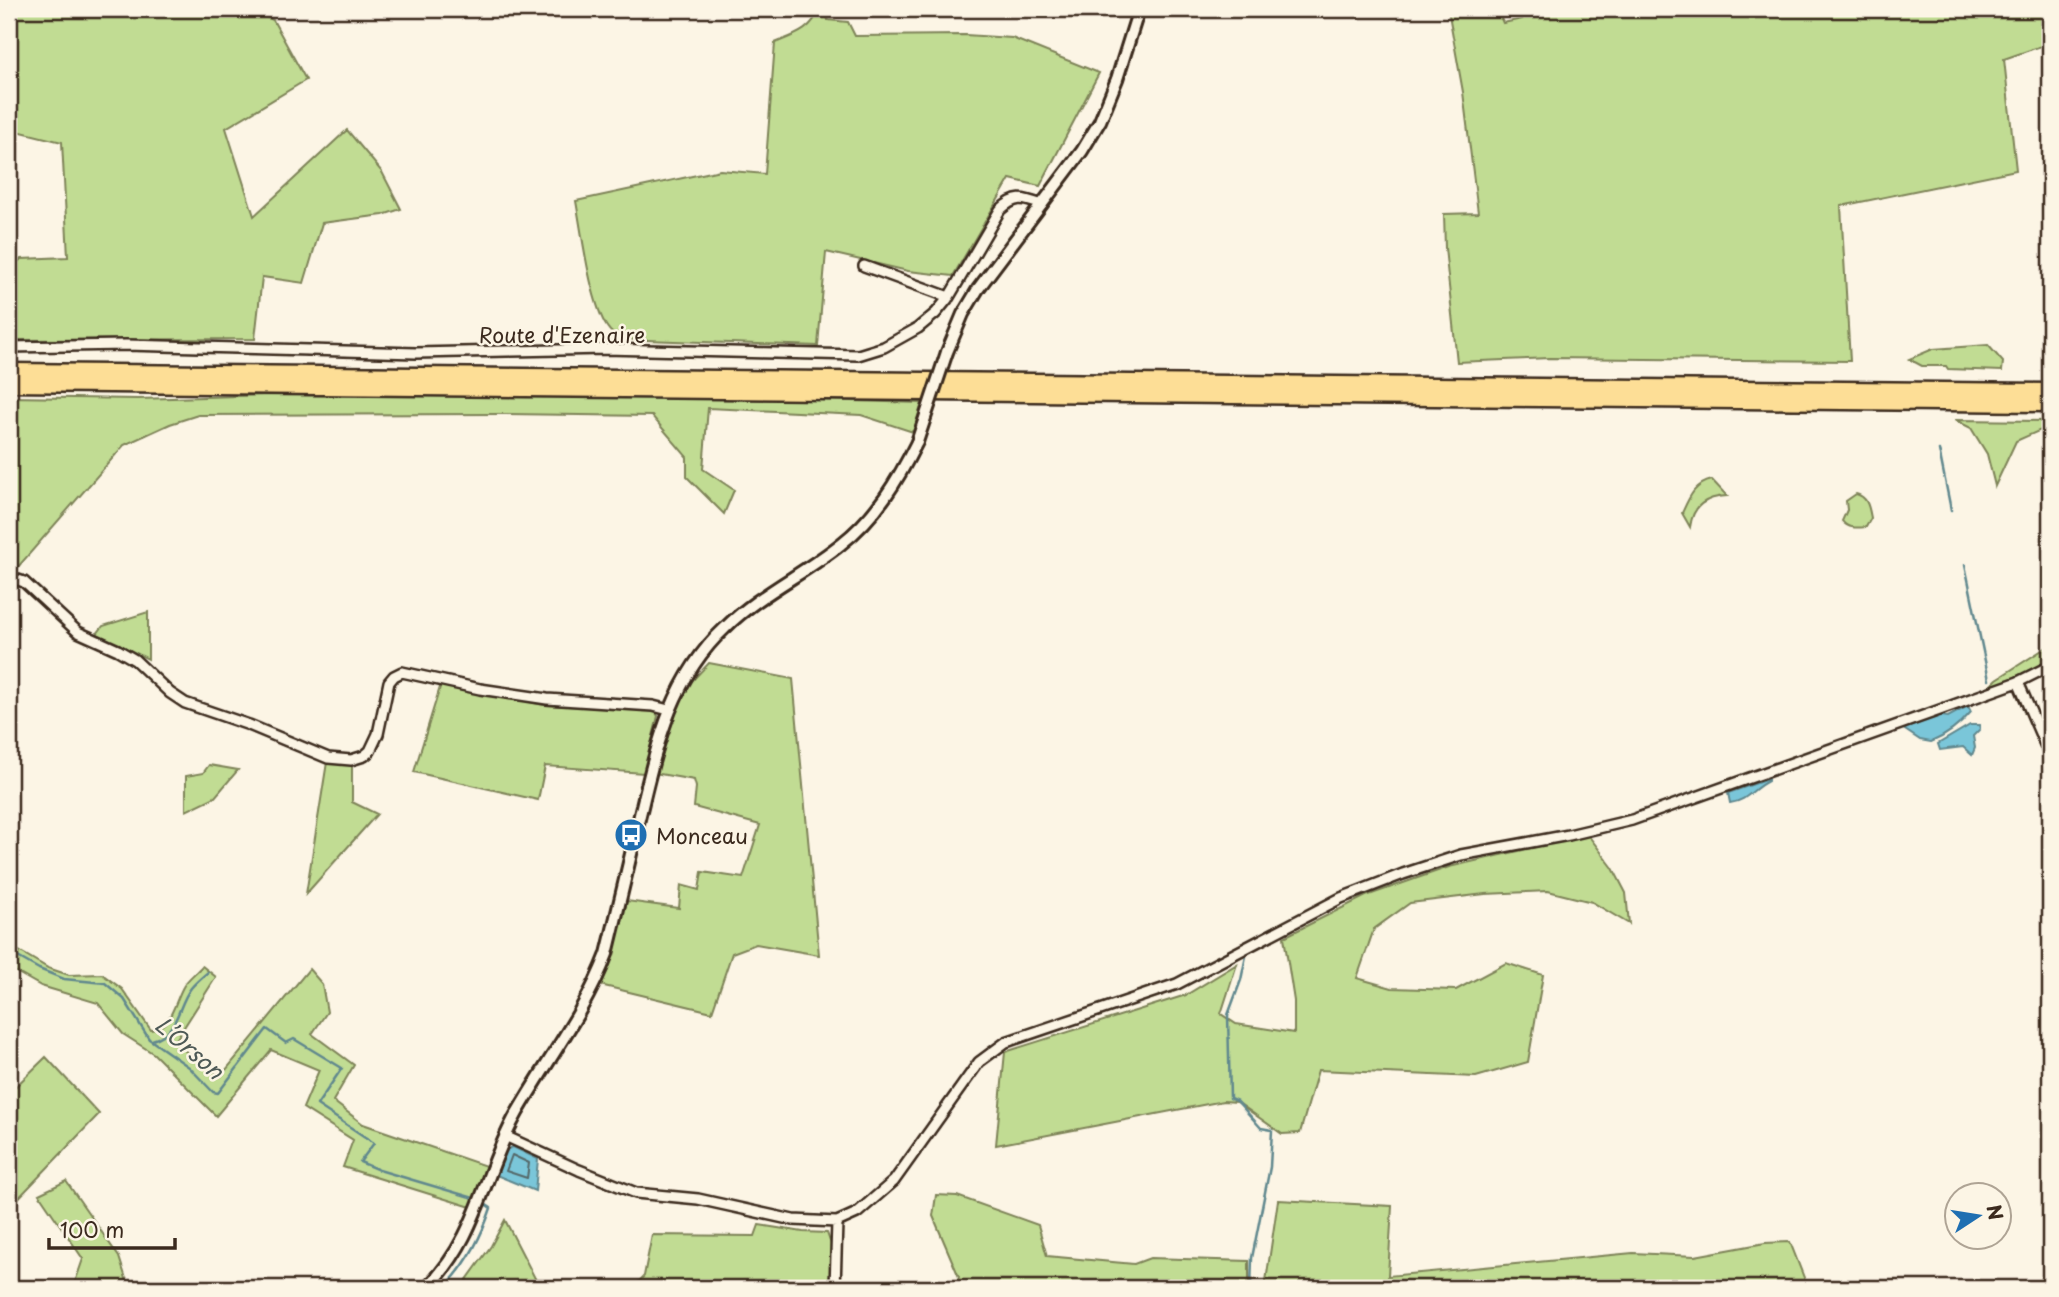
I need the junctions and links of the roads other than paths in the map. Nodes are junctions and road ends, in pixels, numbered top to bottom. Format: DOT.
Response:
graph roads {
  1 [pos="1139,9"];
  2 [pos="1042,205"];
  3 [pos="864,266"];
  4 [pos="950,297"];
  5 [pos="9,347"];
  6 [pos="9,371"];
  7 [pos="9,384"];
  8 [pos="2050,391"];
  9 [pos="2050,404"];
  10 [pos="9,577"];
  11 [pos="2050,666"];
  12 [pos="2018,682"];
  13 [pos="669,710"];
  14 [pos="2050,756"];
  15 [pos="505,1136"];
  16 [pos="837,1222"];
  17 [pos="427,1288"];
  18 [pos="835,1288"];
  1 -- 2 [label="street"];
  2 -- 4 [label="street, Route d'Ezenaire"];
  2 -- 13 [label="street, bridge"];
  3 -- 4 [label="street"];
  4 -- 5 [label="street, Route d'Ezenaire"];
  6 -- 8 [label="highway"];
  7 -- 9 [label="highway"];
  10 -- 13 [label="street"];
  11 -- 12 [label="street"];
  12 -- 14 [label="street"];
  12 -- 16 [label="street"];
  13 -- 15 [label="street"];
  15 -- 16 [label="street"];
  15 -- 17 [label="street"];
  16 -- 18 [label="street"];
}
